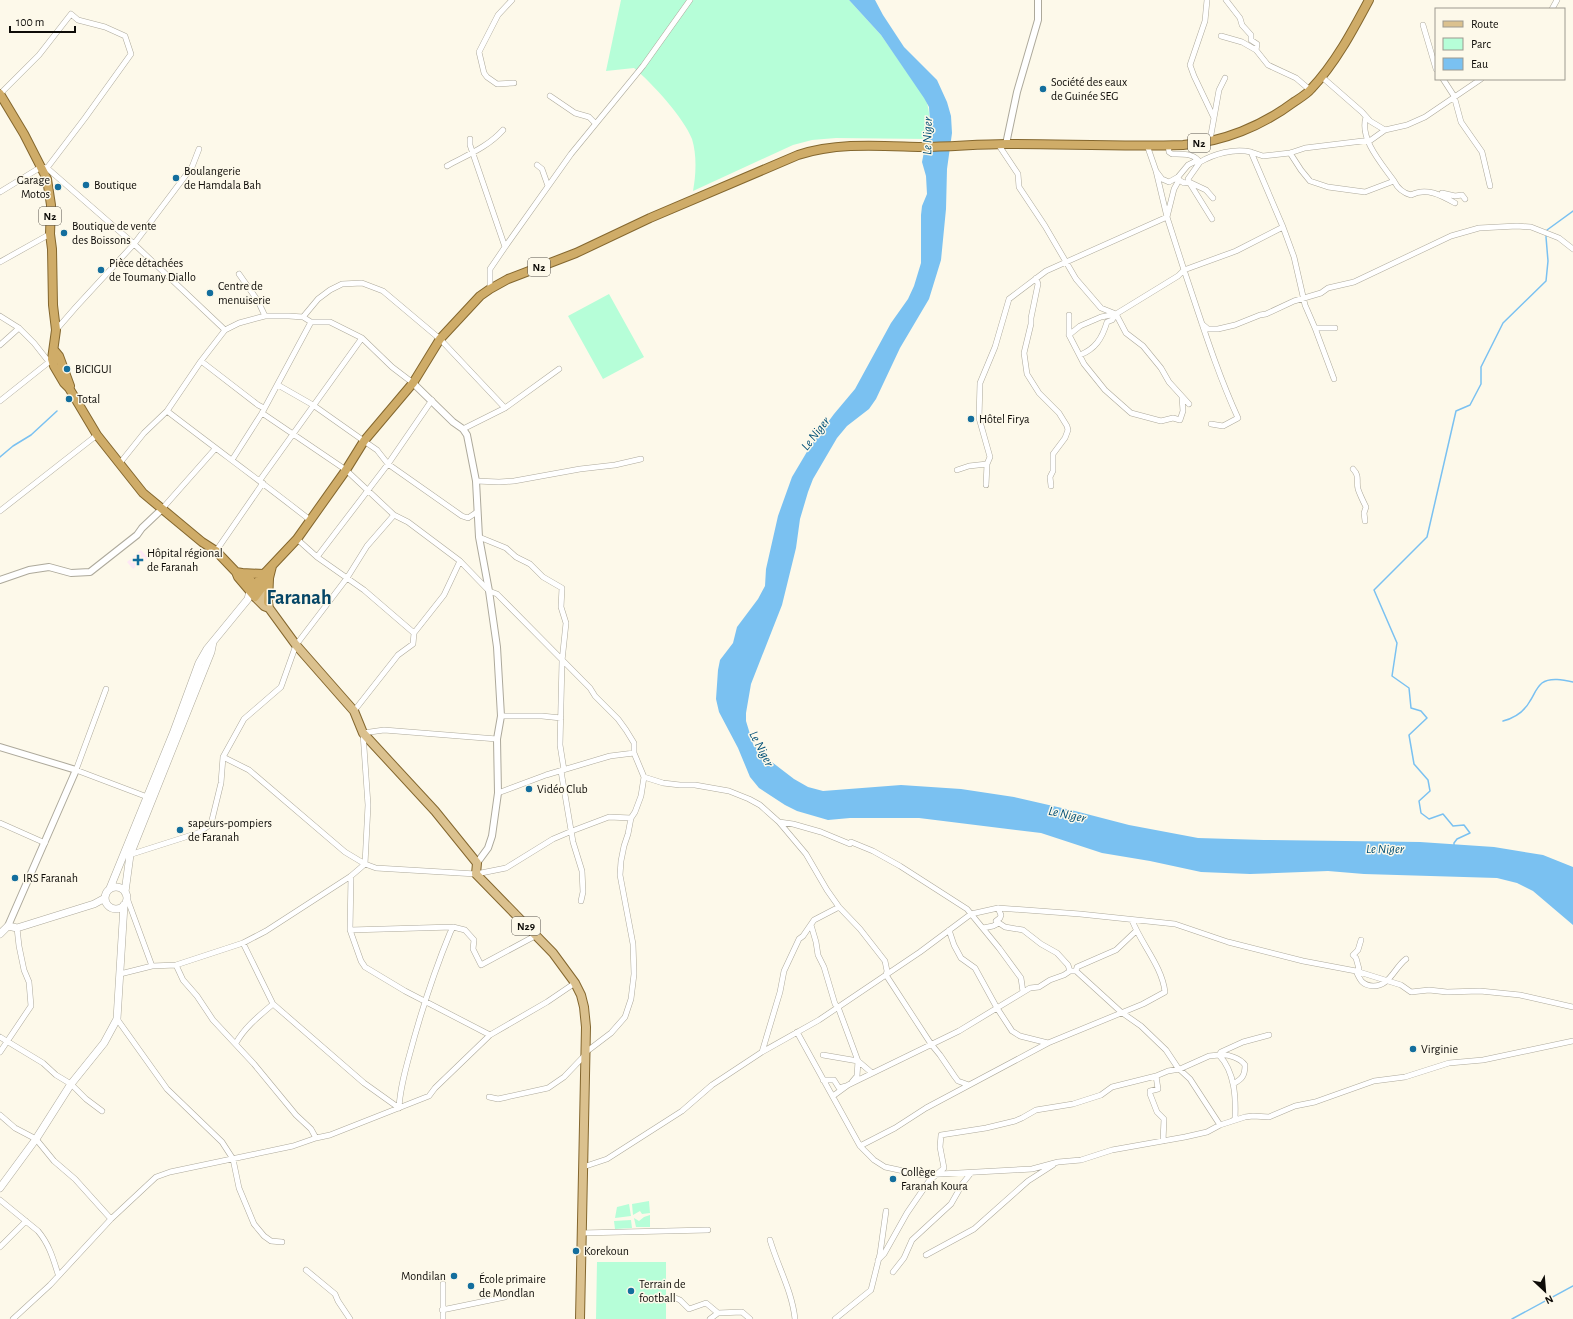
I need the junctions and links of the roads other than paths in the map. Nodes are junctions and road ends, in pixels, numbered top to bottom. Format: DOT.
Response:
graph roads {
  1 [pos="512,0"];
  2 [pos="690,0"];
  3 [pos="1038,0"];
  4 [pos="1207,0"];
  5 [pos="1226,0"];
  6 [pos="1369,0"];
  7 [pos="1423,25"];
  8 [pos="1221,36"];
  9 [pos="1256,50"];
  10 [pos="1435,66"];
  11 [pos="1322,77"];
  12 [pos="1225,78"];
  13 [pos="1444,80"];
  14 [pos="1479,80"];
  15 [pos="514,83"];
  16 [pos="1310,90"];
  17 [pos="0,94"];
  18 [pos="550,96"];
  19 [pos="1454,96"];
  20 [pos="1366,117"];
  21 [pos="1214,118"];
  22 [pos="595,123"];
  23 [pos="503,130"];
  24 [pos="1385,130"];
  25 [pos="470,138"];
  26 [pos="1210,140"];
  27 [pos="1367,141"];
  28 [pos="1002,144"];
  29 [pos="1147,145"];
  30 [pos="1168,145"];
  31 [pos="199,149"];
  32 [pos="473,152"];
  33 [pos="1250,152"];
  34 [pos="1290,153"];
  35 [pos="1199,161"];
  36 [pos="537,165"];
  37 [pos="447,166"];
  38 [pos="44,167"];
  39 [pos="1156,171"];
  40 [pos="1178,179"];
  41 [pos="1394,181"];
  42 [pos="1189,182"];
  43 [pos="548,186"];
  44 [pos="1490,186"];
  45 [pos="0,192"];
  46 [pos="1439,194"];
  47 [pos="1213,198"];
  48 [pos="1465,199"];
  49 [pos="1455,203"];
  50 [pos="1167,217"];
  51 [pos="1212,219"];
  52 [pos="1283,227"];
  53 [pos="50,234"];
  54 [pos="134,244"];
  55 [pos="505,247"];
  56 [pos="1573,249"];
  57 [pos="0,262"];
  58 [pos="1065,262"];
  59 [pos="1184,270"];
  60 [pos="239,274"];
  61 [pos="1036,278"];
  62 [pos="490,289"];
  63 [pos="1304,297"];
  64 [pos="1116,314"];
  65 [pos="1068,315"];
  66 [pos="0,316"];
  67 [pos="265,316"];
  68 [pos="303,318"];
  69 [pos="311,322"];
  70 [pos="1202,324"];
  71 [pos="19,328"];
  72 [pos="1315,328"];
  73 [pos="1335,328"];
  74 [pos="56,330"];
  75 [pos="225,330"];
  76 [pos="1069,335"];
  77 [pos="362,338"];
  78 [pos="440,339"];
  79 [pos="0,345"];
  80 [pos="1080,355"];
  81 [pos="53,357"];
  82 [pos="201,361"];
  83 [pos="559,369"];
  84 [pos="1334,379"];
  85 [pos="413,383"];
  86 [pos="278,385"];
  87 [pos="1182,396"];
  88 [pos="432,400"];
  89 [pos="0,401"];
  90 [pos="1189,404"];
  91 [pos="313,405"];
  92 [pos="505,408"];
  93 [pos="263,410"];
  94 [pos="167,411"];
  95 [pos="1211,424"];
  96 [pos="463,429"];
  97 [pos="292,433"];
  98 [pos="97,435"];
  99 [pos="364,441"];
  100 [pos="215,449"];
  101 [pos="232,460"];
  102 [pos="641,460"];
  103 [pos="120,463"];
  104 [pos="388,464"];
  105 [pos="987,464"];
  106 [pos="1353,469"];
  107 [pos="346,470"];
  108 [pos="957,470"];
  109 [pos="262,481"];
  110 [pos="476,481"];
  111 [pos="986,485"];
  112 [pos="1051,486"];
  113 [pos="368,490"];
  114 [pos="162,509"];
  115 [pos="0,511"];
  116 [pos="477,512"];
  117 [pos="394,514"];
  118 [pos="310,520"];
  119 [pos="1365,521"];
  120 [pos="479,537"];
  121 [pos="297,539"];
  122 [pos="216,551"];
  123 [pos="317,556"];
  124 [pos="460,561"];
  125 [pos="239,572"];
  126 [pos="266,576"];
  127 [pos="348,578"];
  128 [pos="0,580"];
  129 [pos="489,591"];
  130 [pos="254,592"];
  131 [pos="269,605"];
  132 [pos="414,633"];
  133 [pos="296,645"];
  134 [pos="562,661"];
  135 [pos="106,689"];
  136 [pos="354,711"];
  137 [pos="501,716"];
  138 [pos="561,718"];
  139 [pos="362,733"];
  140 [pos="497,739"];
  141 [pos="0,747"];
  142 [pos="634,753"];
  143 [pos="223,757"];
  144 [pos="76,770"];
  145 [pos="563,770"];
  146 [pos="644,777"];
  147 [pos="498,793"];
  148 [pos="149,798"];
  149 [pos="631,818"];
  150 [pos="779,822"];
  151 [pos="0,823"];
  152 [pos="572,830"];
  153 [pos="45,843"];
  154 [pos="127,855"];
  155 [pos="477,863"];
  156 [pos="365,864"];
  157 [pos="476,874"];
  158 [pos="351,876"];
  159 [pos="110,888"];
  160 [pos="126,895"];
  161 [pos="105,898"];
  162 [pos="581,901"];
  163 [pos="94,904"];
  164 [pos="124,905"];
  165 [pos="839,906"];
  166 [pos="111,907"];
  167 [pos="998,908"];
  168 [pos="971,914"];
  169 [pos="1132,920"];
  170 [pos="999,923"];
  171 [pos="123,924"];
  172 [pos="811,925"];
  173 [pos="8,926"];
  174 [pos="453,927"];
  175 [pos="17,928"];
  176 [pos="983,928"];
  177 [pos="350,930"];
  178 [pos="949,930"];
  179 [pos="1136,931"];
  180 [pos="0,934"];
  181 [pos="535,936"];
  182 [pos="1361,940"];
  183 [pos="243,943"];
  184 [pos="1406,959"];
  185 [pos="176,965"];
  186 [pos="152,966"];
  187 [pos="1070,971"];
  188 [pos="1076,971"];
  189 [pos="1356,971"];
  190 [pos="120,974"];
  191 [pos="886,975"];
  192 [pos="575,982"];
  193 [pos="1387,982"];
  194 [pos="1023,992"];
  195 [pos="425,1000"];
  196 [pos="273,1004"];
  197 [pos="838,1007"];
  198 [pos="1573,1007"];
  199 [pos="997,1008"];
  200 [pos="1122,1012"];
  201 [pos="116,1019"];
  202 [pos="797,1032"];
  203 [pos="490,1035"];
  204 [pos="1269,1035"];
  205 [pos="0,1037"];
  206 [pos="8,1041"];
  207 [pos="1573,1041"];
  208 [pos="236,1043"];
  209 [pos="931,1044"];
  210 [pos="1048,1044"];
  211 [pos="0,1052"];
  212 [pos="762,1052"];
  213 [pos="586,1053"];
  214 [pos="823,1055"];
  215 [pos="1219,1055"];
  216 [pos="858,1061"];
  217 [pos="1180,1069"];
  218 [pos="872,1073"];
  219 [pos="1156,1076"];
  220 [pos="823,1080"];
  221 [pos="71,1084"];
  222 [pos="1234,1084"];
  223 [pos="969,1085"];
  224 [pos="848,1086"];
  225 [pos="833,1096"];
  226 [pos="489,1097"];
  227 [pos="399,1108"];
  228 [pos="102,1111"];
  229 [pos="0,1115"];
  230 [pos="1232,1121"];
  231 [pos="1220,1125"];
  232 [pos="316,1138"];
  233 [pos="36,1139"];
  234 [pos="1163,1141"];
  235 [pos="860,1146"];
  236 [pos="233,1158"];
  237 [pos="1058,1162"];
  238 [pos="583,1167"];
  239 [pos="971,1173"];
  240 [pos="936,1174"];
  241 [pos="0,1188"];
  242 [pos="0,1200"];
  243 [pos="886,1211"];
  244 [pos="111,1219"];
  245 [pos="26,1221"];
  246 [pos="708,1230"];
  247 [pos="581,1233"];
  248 [pos="770,1240"];
  249 [pos="282,1242"];
  250 [pos="0,1247"];
  251 [pos="926,1255"];
  252 [pos="878,1260"];
  253 [pos="306,1270"];
  254 [pos="893,1272"];
  255 [pos="58,1274"];
  256 [pos="443,1284"];
  257 [pos="505,1297"];
  258 [pos="673,1297"];
  259 [pos="442,1310"];
  260 [pos="718,1313"];
  261 [pos="13,1319"];
  262 [pos="350,1319"];
  263 [pos="443,1319"];
  264 [pos="580,1319"];
  265 [pos="710,1319"];
  266 [pos="750,1319"];
  267 [pos="795,1319"];
  268 [pos="834,1319"];
  1 -- 15 [label="street"];
  2 -- 22 [label="street"];
  3 -- 28 [label="street"];
  4 -- 21 [label="street"];
  5 -- 9 [label="street"];
  6 -- 11 [label="highway, N2"];
  7 -- 10 [label="street"];
  8 -- 9 [label="street"];
  9 -- 16 [label="street"];
  11 -- 16 [label="highway, N2"];
  11 -- 20 [label="street"];
  12 -- 21 [label="street"];
  13 -- 19 [label="street"];
  14 -- 19 [label="street"];
  16 -- 26 [label="highway, N2"];
  17 -- 38 [label="highway, N2"];
  17 -- 38 [label="street"];
  18 -- 22 [label="street"];
  19 -- 24 [label="street"];
  19 -- 44 [label="street"];
  20 -- 24 [label="street"];
  20 -- 27 [label="street"];
  21 -- 26 [label="street"];
  22 -- 43 [label="street"];
  23 -- 32 [label="street"];
  24 -- 27 [label="street"];
  25 -- 32 [label="street"];
  26 -- 30 [label="highway, N2"];
  27 -- 34 [label="street"];
  27 -- 41 [label="street"];
  28 -- 29 [label="highway, N2"];
  28 -- 58 [label="street"];
  28 -- 62 [label="highway, N2"];
  29 -- 30 [label="highway, N2"];
  29 -- 39 [label="street"];
  30 -- 35 [label="street"];
  31 -- 54 [label="street"];
  32 -- 37 [label="street"];
  32 -- 55 [label="street"];
  33 -- 34 [label="street"];
  33 -- 35 [label="street"];
  33 -- 52 [label="street"];
  34 -- 41 [label="street"];
  35 -- 40 [label="street"];
  35 -- 42 [label="street"];
  36 -- 43 [label="street"];
  38 -- 45 [label="street"];
  38 -- 53 [label="highway, N2"];
  38 -- 54 [label="street"];
  39 -- 40 [label="street"];
  39 -- 50 [label="street"];
  40 -- 42 [label="street"];
  40 -- 50 [label="street"];
  41 -- 46 [label="street"];
  42 -- 47 [label="street"];
  42 -- 51 [label="street"];
  43 -- 55 [label="street"];
  46 -- 48 [label="street"];
  46 -- 49 [label="street"];
  50 -- 58 [label="street"];
  50 -- 59 [label="street"];
  52 -- 59 [label="street"];
  52 -- 63 [label="street"];
  53 -- 57 [label="street"];
  53 -- 74 [label="highway, N2"];
  54 -- 74 [label="street"];
  54 -- 75 [label="street"];
  55 -- 62 [label="street"];
  56 -- 63 [label="street"];
  58 -- 61 [label="street"];
  58 -- 64 [label="street"];
  59 -- 64 [label="street"];
  59 -- 70 [label="street"];
  60 -- 67 [label="street"];
  61 -- 105 [label="street"];
  61 -- 112 [label="street"];
  62 -- 78 [label="highway, N2"];
  63 -- 70 [label="street"];
  63 -- 72 [label="street"];
  64 -- 76 [label="street"];
  64 -- 80 [label="street"];
  64 -- 87 [label="street"];
  65 -- 76 [label="street"];
  66 -- 71 [label="street"];
  67 -- 68 [label="street"];
  67 -- 75 [label="street"];
  68 -- 69 [label="street"];
  68 -- 78 [label="street"];
  69 -- 77 [label="street"];
  69 -- 86 [label="street"];
  70 -- 95 [label="street"];
  71 -- 79 [label="street"];
  71 -- 81 [label="street"];
  72 -- 73 [label="street"];
  72 -- 84 [label="street"];
  74 -- 81 [label="highway, N2"];
  75 -- 82 [label="street"];
  76 -- 80 [label="street"];
  77 -- 85 [label="street"];
  77 -- 91 [label="street"];
  78 -- 85 [label="highway, N2"];
  78 -- 92 [label="street"];
  80 -- 87 [label="street"];
  81 -- 89 [label="street"];
  81 -- 98 [label="highway"];
  82 -- 93 [label="street"];
  82 -- 94 [label="street"];
  83 -- 92 [label="street"];
  85 -- 88 [label="street"];
  85 -- 99 [label="highway, N2"];
  86 -- 91 [label="street"];
  86 -- 93 [label="street"];
  87 -- 90 [label="street"];
  88 -- 96 [label="street"];
  88 -- 104 [label="street"];
  91 -- 97 [label="street"];
  91 -- 99 [label="street"];
  92 -- 96 [label="street"];
  93 -- 97 [label="street"];
  93 -- 101 [label="street"];
  94 -- 100 [label="street"];
  94 -- 103 [label="street"];
  96 -- 110 [label="street"];
  97 -- 107 [label="street"];
  97 -- 109 [label="street"];
  98 -- 103 [label="highway"];
  98 -- 115 [label="street"];
  99 -- 104 [label="street"];
  99 -- 107 [label="highway, N2"];
  100 -- 101 [label="street"];
  100 -- 114 [label="street"];
  101 -- 109 [label="street"];
  102 -- 110 [label="street"];
  103 -- 114 [label="highway"];
  104 -- 113 [label="street"];
  104 -- 116 [label="street"];
  105 -- 108 [label="street"];
  105 -- 111 [label="street"];
  106 -- 119 [label="street"];
  107 -- 113 [label="street"];
  107 -- 118 [label="highway, N2"];
  109 -- 118 [label="street"];
  109 -- 122 [label="street"];
  110 -- 116 [label="street"];
  113 -- 117 [label="street"];
  113 -- 123 [label="street"];
  114 -- 122 [label="highway"];
  114 -- 128 [label="street"];
  116 -- 120 [label="street"];
  117 -- 124 [label="street"];
  117 -- 127 [label="street"];
  118 -- 121 [label="highway, N2"];
  120 -- 129 [label="street"];
  120 -- 134 [label="street"];
  121 -- 123 [label="street"];
  121 -- 126 [label="highway, N2"];
  122 -- 125 [label="highway"];
  123 -- 127 [label="street"];
  124 -- 129 [label="street"];
  124 -- 132 [label="street"];
  125 -- 126 [label="highway"];
  125 -- 130 [label="highway"];
  126 -- 130 [label="highway, N2"];
  126 -- 131 [label="highway"];
  127 -- 132 [label="street"];
  127 -- 133 [label="street"];
  129 -- 134 [label="street"];
  129 -- 137 [label="street"];
  130 -- 131 [label="main road"];
  130 -- 148 [label="main road"];
  131 -- 133 [label="main road"];
  132 -- 136 [label="street"];
  133 -- 136 [label="main road"];
  133 -- 143 [label="street"];
  134 -- 138 [label="street"];
  134 -- 142 [label="street"];
  135 -- 144 [label="street"];
  136 -- 139 [label="main road"];
  137 -- 138 [label="street"];
  137 -- 140 [label="street"];
  138 -- 145 [label="street"];
  139 -- 140 [label="street"];
  139 -- 155 [label="main road"];
  139 -- 156 [label="street"];
  140 -- 147 [label="street"];
  141 -- 144 [label="street"];
  142 -- 145 [label="street"];
  142 -- 146 [label="street"];
  143 -- 154 [label="street"];
  143 -- 156 [label="street"];
  144 -- 148 [label="street"];
  144 -- 153 [label="street"];
  145 -- 147 [label="street"];
  145 -- 152 [label="street"];
  146 -- 149 [label="street"];
  146 -- 150 [label="street"];
  147 -- 155 [label="street"];
  148 -- 154 [label="main road"];
  149 -- 152 [label="street"];
  149 -- 213 [label="street"];
  150 -- 165 [label="street"];
  150 -- 168 [label="street"];
  151 -- 153 [label="street"];
  152 -- 157 [label="street"];
  152 -- 162 [label="street"];
  153 -- 173 [label="street"];
  154 -- 159 [label="main road"];
  154 -- 160 [label="main road"];
  155 -- 157 [label="main road"];
  156 -- 157 [label="street"];
  156 -- 158 [label="street"];
  157 -- 181 [label="main road, N29"];
  158 -- 177 [label="street"];
  158 -- 183 [label="street"];
  159 -- 160 [label="main road"];
  159 -- 161 [label="main road"];
  160 -- 164 [label="main road"];
  160 -- 186 [label="street"];
  161 -- 163 [label="main road"];
  161 -- 166 [label="main road"];
  163 -- 166 [label="main road"];
  163 -- 175 [label="main road"];
  164 -- 166 [label="main road"];
  164 -- 171 [label="main road"];
  165 -- 172 [label="street"];
  165 -- 191 [label="street"];
  166 -- 171 [label="main road"];
  167 -- 168 [label="street"];
  167 -- 169 [label="street"];
  167 -- 170 [label="street"];
  168 -- 176 [label="street"];
  168 -- 178 [label="street"];
  169 -- 179 [label="street"];
  169 -- 189 [label="street"];
  170 -- 176 [label="street"];
  170 -- 187 [label="street"];
  171 -- 190 [label="main road"];
  172 -- 197 [label="street"];
  172 -- 212 [label="street"];
  173 -- 175 [label="main road"];
  173 -- 180 [label="main road"];
  174 -- 177 [label="street"];
  174 -- 181 [label="street"];
  174 -- 195 [label="street"];
  175 -- 206 [label="street"];
  176 -- 194 [label="street"];
  177 -- 195 [label="street"];
  178 -- 191 [label="street"];
  178 -- 199 [label="street"];
  179 -- 188 [label="street"];
  179 -- 200 [label="street"];
  181 -- 192 [label="main road, N29"];
  182 -- 189 [label="street"];
  183 -- 185 [label="street"];
  183 -- 196 [label="street"];
  184 -- 193 [label="street"];
  185 -- 186 [label="street"];
  185 -- 208 [label="street"];
  186 -- 190 [label="street"];
  187 -- 188 [label="street"];
  187 -- 194 [label="street"];
  188 -- 200 [label="street"];
  189 -- 193 [label="street"];
  189 -- 193 [label="street"];
  190 -- 201 [label="main road"];
  191 -- 197 [label="street"];
  191 -- 209 [label="street"];
  192 -- 203 [label="street"];
  192 -- 213 [label="main road, N29"];
  193 -- 198 [label="street"];
  194 -- 199 [label="street"];
  195 -- 203 [label="street"];
  195 -- 227 [label="street"];
  196 -- 208 [label="street"];
  196 -- 227 [label="street"];
  197 -- 202 [label="street"];
  197 -- 216 [label="street"];
  199 -- 209 [label="street"];
  199 -- 210 [label="street"];
  200 -- 210 [label="street"];
  200 -- 217 [label="street"];
  201 -- 221 [label="main road"];
  201 -- 236 [label="street"];
  202 -- 212 [label="street"];
  202 -- 220 [label="street"];
  203 -- 227 [label="street"];
  204 -- 215 [label="street"];
  205 -- 206 [label="street"];
  206 -- 211 [label="street"];
  206 -- 221 [label="street"];
  207 -- 230 [label="street"];
  208 -- 232 [label="street"];
  209 -- 218 [label="street"];
  209 -- 223 [label="street"];
  210 -- 223 [label="street"];
  212 -- 238 [label="street"];
  213 -- 226 [label="street"];
  213 -- 238 [label="main road, N29"];
  214 -- 216 [label="street"];
  215 -- 217 [label="street"];
  215 -- 222 [label="street"];
  215 -- 222 [label="street"];
  216 -- 218 [label="street"];
  216 -- 224 [label="street"];
  217 -- 219 [label="street"];
  217 -- 231 [label="street"];
  218 -- 224 [label="street"];
  219 -- 234 [label="street"];
  219 -- 240 [label="street"];
  220 -- 224 [label="street"];
  220 -- 225 [label="street"];
  221 -- 228 [label="street"];
  221 -- 233 [label="main road"];
  222 -- 230 [label="street"];
  223 -- 235 [label="street"];
  224 -- 225 [label="street"];
  225 -- 235 [label="street"];
  227 -- 232 [label="street"];
  229 -- 233 [label="street"];
  230 -- 231 [label="street"];
  231 -- 234 [label="street"];
  232 -- 236 [label="street"];
  233 -- 241 [label="main road"];
  233 -- 244 [label="street"];
  234 -- 237 [label="street"];
  235 -- 240 [label="street"];
  236 -- 244 [label="street"];
  236 -- 249 [label="street"];
  237 -- 239 [label="street"];
  237 -- 251 [label="street"];
  238 -- 247 [label="main road, N29"];
  239 -- 240 [label="street"];
  239 -- 254 [label="street"];
  240 -- 252 [label="street"];
  242 -- 245 [label="street"];
  243 -- 252 [label="street"];
  244 -- 255 [label="street"];
  245 -- 250 [label="street"];
  245 -- 255 [label="street"];
  246 -- 247 [label="street"];
  247 -- 264 [label="main road, N29"];
  248 -- 267 [label="street"];
  252 -- 268 [label="street"];
  253 -- 262 [label="street"];
  255 -- 261 [label="street"];
  256 -- 259 [label="street"];
  257 -- 259 [label="street"];
  258 -- 260 [label="street"];
  259 -- 263 [label="street"];
  260 -- 265 [label="street"];
  260 -- 266 [label="street"];
}
